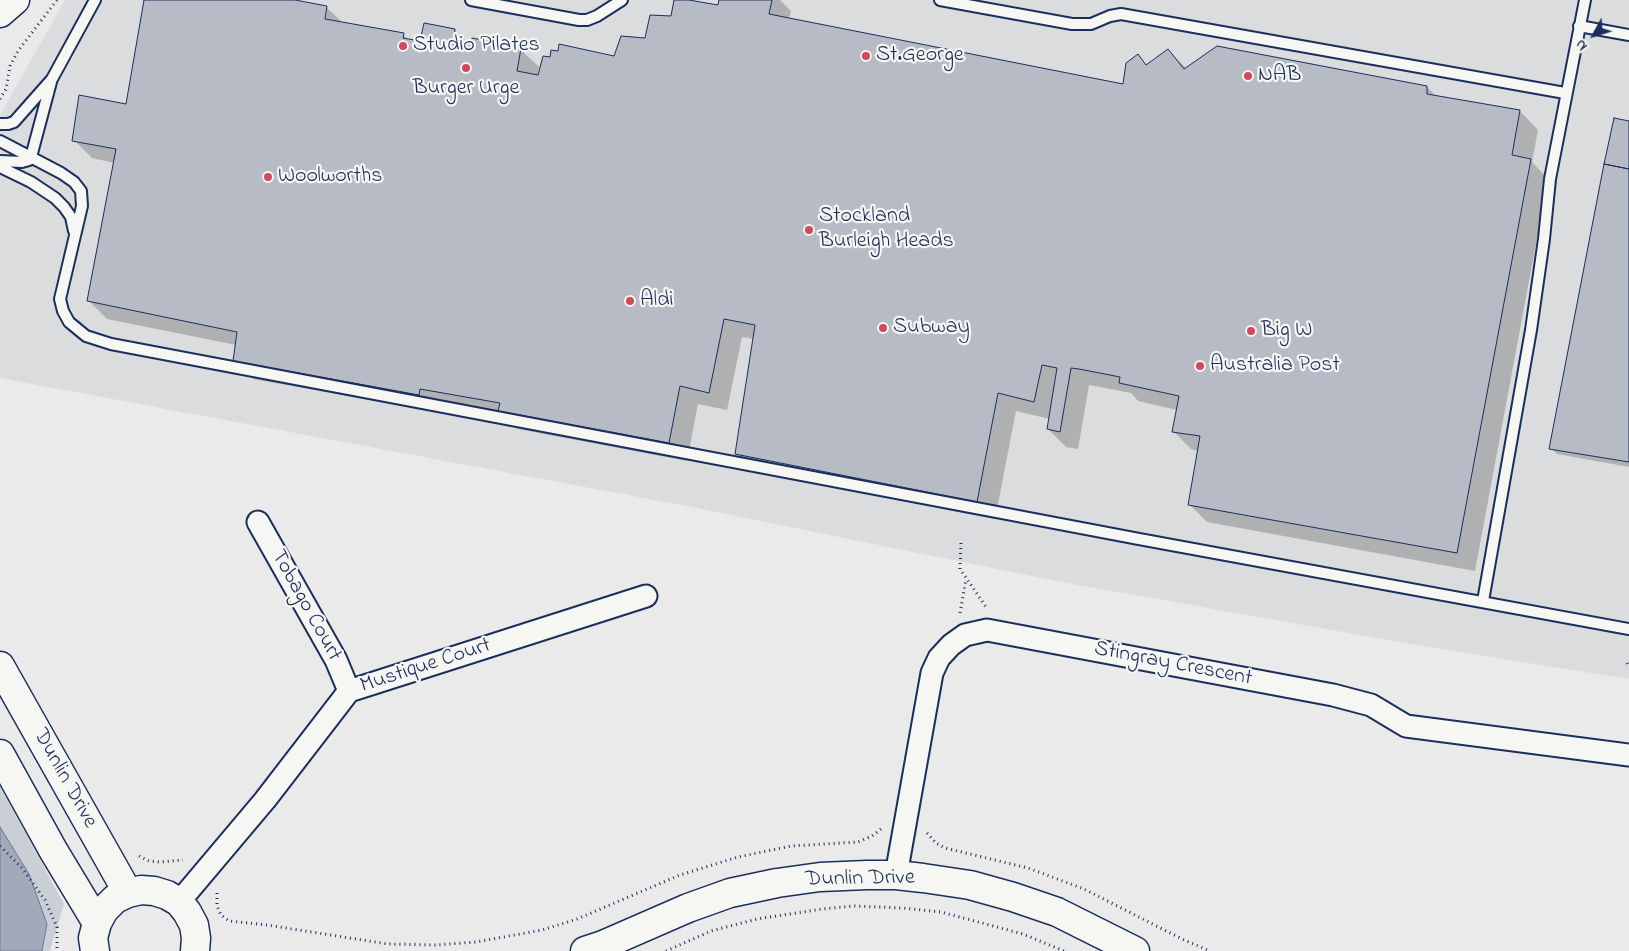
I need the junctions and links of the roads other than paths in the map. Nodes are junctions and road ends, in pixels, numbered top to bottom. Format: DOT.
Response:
graph roads {
  1 [pos="15,0"];
  2 [pos="95,0"];
  3 [pos="471,0"];
  4 [pos="622,0"];
  5 [pos="940,0"];
  6 [pos="1585,0"];
  7 [pos="0,12"];
  8 [pos="1580,26"];
  9 [pos="1629,35"];
  10 [pos="52,78"];
  11 [pos="1566,93"];
  12 [pos="0,124"];
  13 [pos="0,141"];
  14 [pos="31,157"];
  15 [pos="0,161"];
  16 [pos="0,167"];
  17 [pos="74,239"];
  18 [pos="258,522"];
  19 [pos="646,596"];
  20 [pos="1483,601"];
  21 [pos="1629,629"];
  22 [pos="0,666"];
  23 [pos="349,691"];
  24 [pos="0,754"];
  25 [pos="1629,755"];
  26 [pos="896,875"];
  27 [pos="128,892"];
  28 [pos="179,902"];
  29 [pos="97,923"];
  30 [pos="95,951"];
  31 [pos="195,951"];
  32 [pos="585,951"];
  33 [pos="1135,951"];
  1 -- 7 [label="street"];
  2 -- 10 [label="lane"];
  3 -- 4 [label="lane"];
  5 -- 11 [label="lane"];
  6 -- 8 [label="lane"];
  8 -- 9 [label="lane"];
  8 -- 11 [label="lane"];
  10 -- 12 [label="lane"];
  10 -- 14 [label="lane"];
  11 -- 20 [label="lane"];
  13 -- 14 [label="lane"];
  14 -- 15 [label="lane"];
  14 -- 17 [label="lane"];
  16 -- 17 [label="lane"];
  17 -- 20 [label="lane"];
  18 -- 23 [label="street, Tobago Court"];
  19 -- 23 [label="street, Mustique Court"];
  20 -- 21 [label="lane"];
  22 -- 27 [label="street, Dunlin Drive"];
  23 -- 28 [label="street, Mustique Court"];
  24 -- 29 [label="street, Dunlin Drive"];
  25 -- 26 [label="street, Stingray Crescent"];
  26 -- 32 [label="street, Dunlin Drive"];
  26 -- 33 [label="street, Dunlin Drive"];
  27 -- 28 [label="street"];
  27 -- 29 [label="street"];
  28 -- 31 [label="street"];
  29 -- 30 [label="street"];
}
